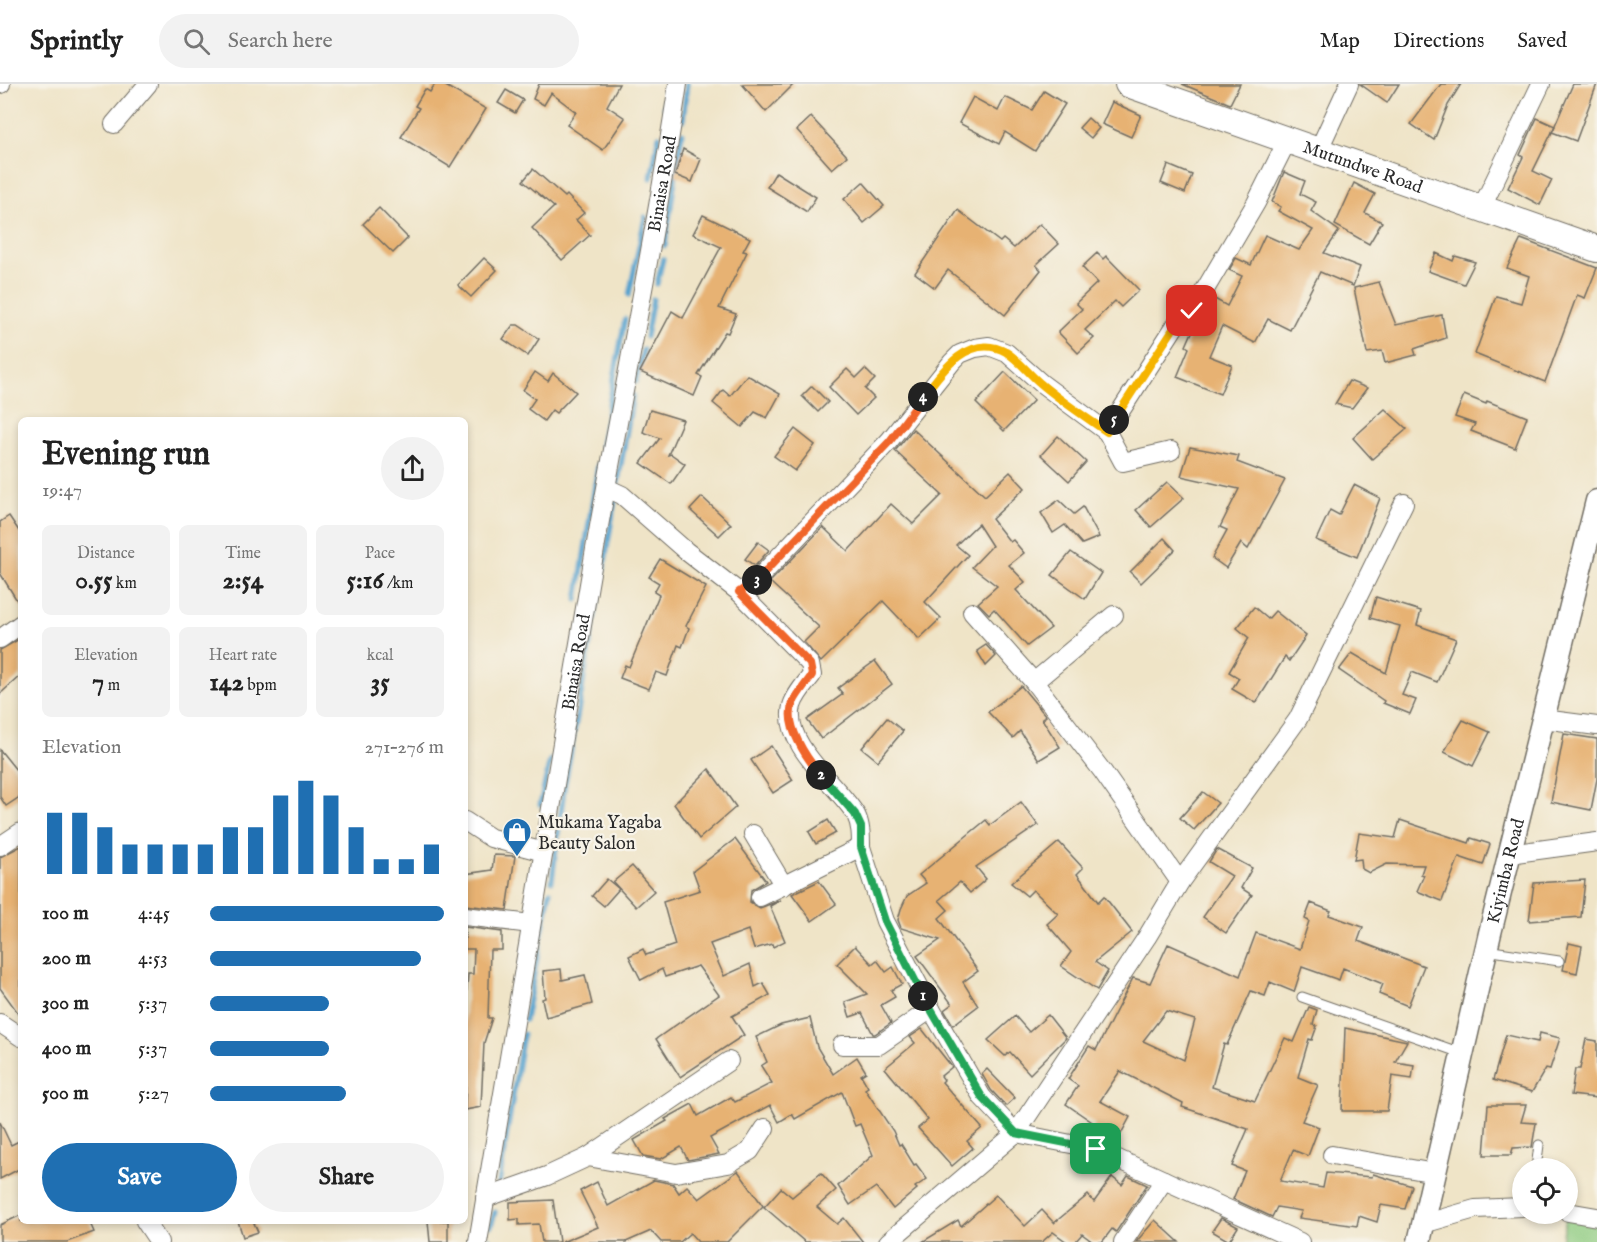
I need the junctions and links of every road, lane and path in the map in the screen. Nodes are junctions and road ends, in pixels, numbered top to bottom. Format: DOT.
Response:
graph roads {
  1 [pos="148,84"];
  2 [pos="678,84"];
  3 [pos="1128,84"];
  4 [pos="1349,84"];
  5 [pos="1541,84"];
  6 [pos="114,124"];
  7 [pos="1288,139"];
  8 [pos="1319,150"];
  9 [pos="1482,207"];
  10 [pos="1597,249"];
  11 [pos="1203,293"];
  12 [pos="1192,311"];
  13 [pos="1107,432"];
  14 [pos="1171,451"];
  15 [pos="607,488"];
  16 [pos="1597,501"];
  17 [pos="1404,503"];
  18 [pos="739,592"];
  19 [pos="972,612"];
  20 [pos="1114,615"];
  21 [pos="18,626"];
  22 [pos="0,639"];
  23 [pos="1034,682"];
  24 [pos="1543,719"];
  25 [pos="1597,726"];
  26 [pos="468,827"];
  27 [pos="18,834"];
  28 [pos="753,834"];
  29 [pos="1597,842"];
  30 [pos="0,846"];
  31 [pos="861,847"];
  32 [pos="544,852"];
  33 [pos="1509,854"];
  34 [pos="1180,882"];
  35 [pos="784,886"];
  36 [pos="760,897"];
  37 [pos="468,916"];
  38 [pos="531,924"];
  39 [pos="1486,950"];
  40 [pos="1559,961"];
  41 [pos="1302,997"];
  42 [pos="931,1009"];
  43 [pos="0,1023"];
  44 [pos="18,1035"];
  45 [pos="842,1045"];
  46 [pos="1464,1054"];
  47 [pos="729,1061"];
  48 [pos="765,1128"];
  49 [pos="1016,1133"];
  50 [pos="1539,1145"];
  51 [pos="1332,1155"];
  52 [pos="588,1157"];
  53 [pos="1537,1158"];
  54 [pos="1435,1173"];
  55 [pos="1164,1180"];
  56 [pos="485,1198"];
  57 [pos="1512,1207"];
  58 [pos="1578,1214"];
  59 [pos="1597,1218"];
  60 [pos="147,1224"];
  61 [pos="1421,1233"];
  62 [pos="159,1242"];
  63 [pos="478,1242"];
  64 [pos="888,1242"];
  65 [pos="1123,1242"];
  66 [pos="1300,1242"];
  1 -- 6 [label="street"];
  2 -- 15 [label="street, Binaisa Road"];
  3 -- 7 [label="main road, Mutundwe Road"];
  4 -- 8 [label="street"];
  5 -- 9 [label="street"];
  7 -- 8 [label="main road, Mutundwe Road"];
  7 -- 11 [label="street"];
  8 -- 9 [label="main road, Mutundwe Road"];
  9 -- 10 [label="main road, Mutundwe Road"];
  12 -- 13 [label="street"];
  13 -- 14 [label="street"];
  13 -- 18 [label="street"];
  15 -- 18 [label="street"];
  15 -- 32 [label="street, Binaisa Road"];
  16 -- 24 [label="street, Kiyimba Road"];
  17 -- 34 [label="street"];
  18 -- 31 [label="street"];
  19 -- 23 [label="street"];
  20 -- 23 [label="street"];
  21 -- 22 [label="street"];
  23 -- 34 [label="street"];
  24 -- 25 [label="street"];
  24 -- 33 [label="street, Kiyimba Road"];
  26 -- 32 [label="street"];
  27 -- 30 [label="street"];
  28 -- 35 [label="street"];
  29 -- 33 [label="street"];
  31 -- 35 [label="street"];
  31 -- 42 [label="street"];
  32 -- 38 [label="street, Binaisa Road"];
  33 -- 39 [label="street, Kiyimba Road"];
  34 -- 49 [label="street"];
  35 -- 36 [label="street"];
  37 -- 38 [label="street"];
  38 -- 56 [label="street, Binaisa Road"];
  39 -- 40 [label="lane"];
  39 -- 46 [label="street, Kiyimba Road"];
  41 -- 46 [label="lane"];
  42 -- 45 [label="street"];
  42 -- 49 [label="street"];
  43 -- 44 [label="street"];
  46 -- 54 [label="street, Kiyimba Road"];
  47 -- 52 [label="street"];
  48 -- 52 [label="street"];
  49 -- 55 [label="street"];
  49 -- 64 [label="street"];
  50 -- 53 [label="lane"];
  51 -- 54 [label="street"];
  52 -- 56 [label="street"];
  54 -- 61 [label="street, Kiyimba Road"];
  55 -- 65 [label="street"];
  55 -- 66 [label="street"];
  56 -- 63 [label="street, Binaisa Road"];
  57 -- 61 [label="street"];
  58 -- 59 [label="street"];
  60 -- 62 [label="street"];
}
